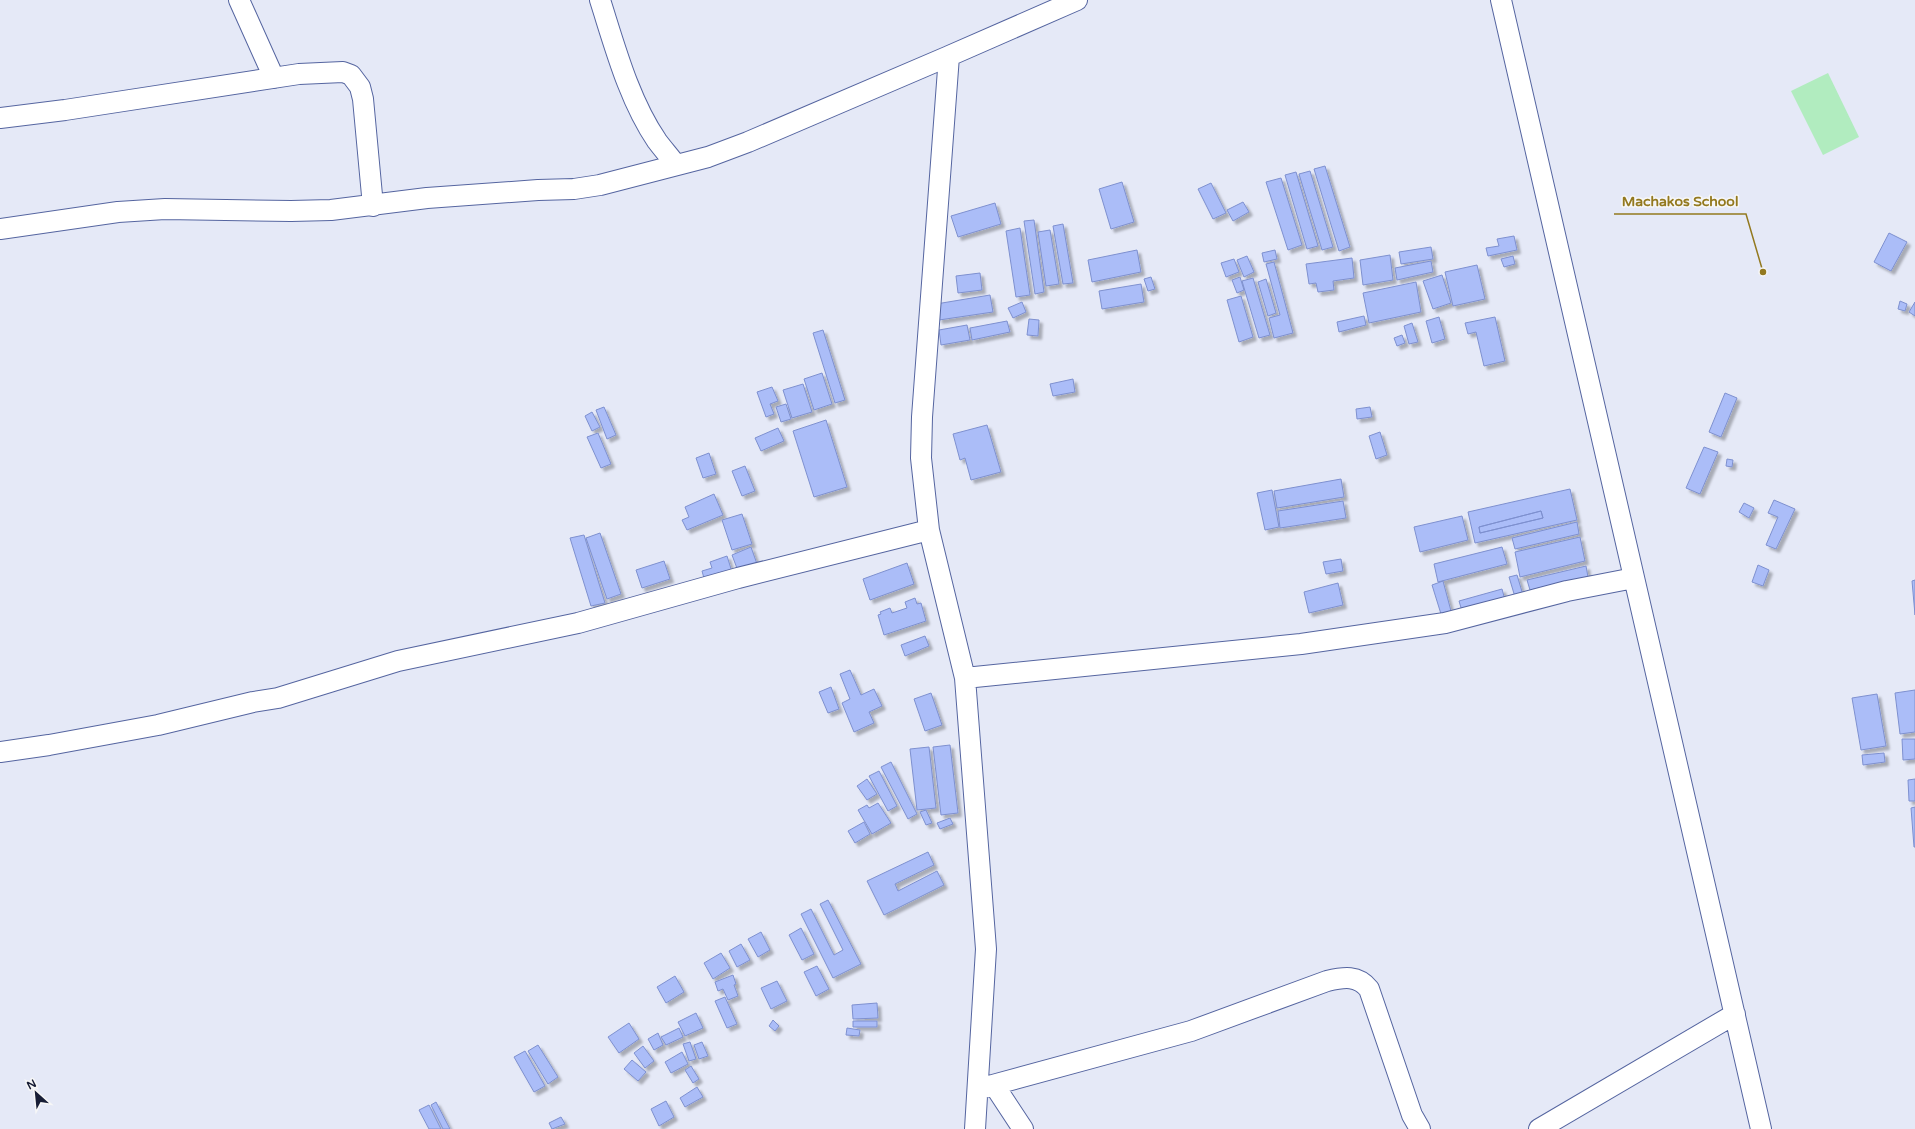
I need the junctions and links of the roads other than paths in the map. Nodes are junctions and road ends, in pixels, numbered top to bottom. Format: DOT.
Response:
graph roads {
  1 [pos="239,0"];
  2 [pos="600,0"];
  3 [pos="1078,0"];
  4 [pos="1501,0"];
  5 [pos="949,56"];
  6 [pos="274,78"];
  7 [pos="0,118"];
  8 [pos="676,165"];
  9 [pos="374,206"];
  10 [pos="0,228"];
  11 [pos="929,530"];
  12 [pos="1634,578"];
  13 [pos="965,678"];
  14 [pos="0,752"];
  15 [pos="1735,1014"];
  16 [pos="986,1087"];
  17 [pos="975,1129"];
  18 [pos="1023,1129"];
  19 [pos="1420,1129"];
  20 [pos="1539,1129"];
  21 [pos="1761,1129"];
  1 -- 6 [label="street"];
  2 -- 8 [label="street"];
  3 -- 5 [label="street"];
  4 -- 12 [label="street"];
  5 -- 8 [label="street"];
  5 -- 11 [label="street"];
  6 -- 7 [label="street"];
  6 -- 9 [label="street"];
  8 -- 9 [label="street"];
  9 -- 10 [label="street"];
  11 -- 13 [label="street"];
  11 -- 14 [label="street"];
  12 -- 13 [label="street"];
  12 -- 15 [label="street"];
  13 -- 16 [label="street"];
  15 -- 20 [label="street"];
  15 -- 21 [label="street"];
  16 -- 17 [label="street"];
  16 -- 18 [label="street"];
  16 -- 19 [label="street"];
}
